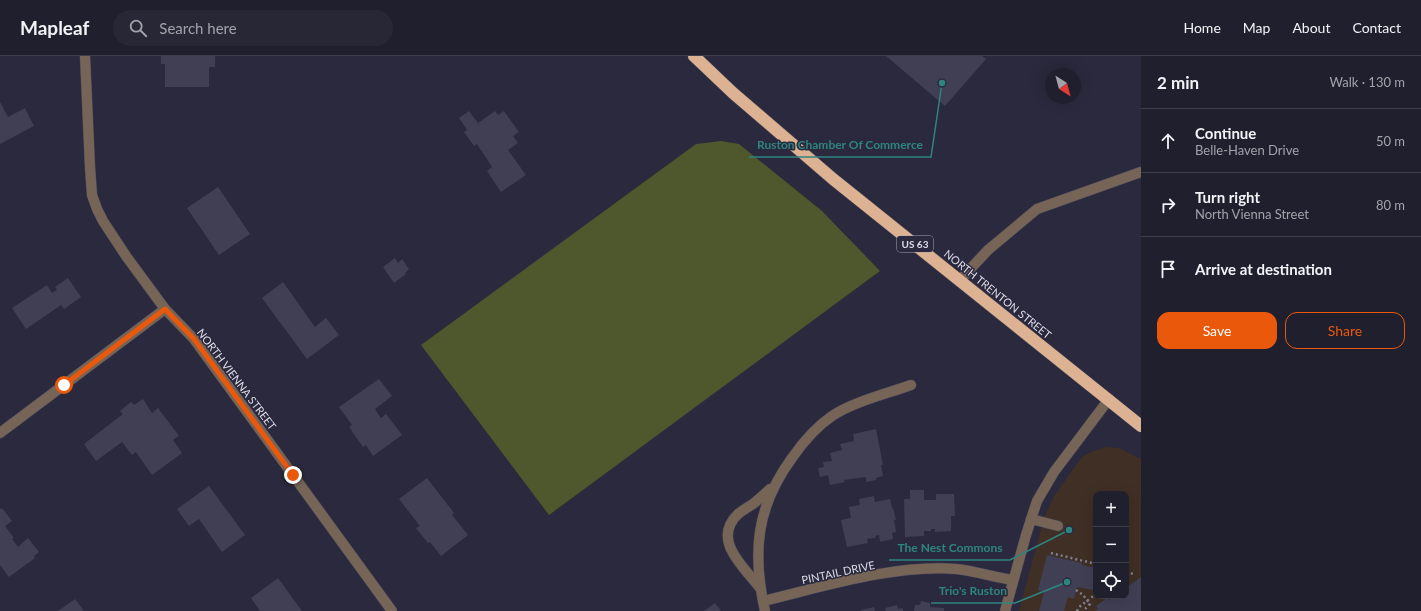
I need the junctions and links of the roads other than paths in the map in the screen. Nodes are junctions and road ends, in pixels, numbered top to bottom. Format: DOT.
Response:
graph roads {
  1 [pos="85,56"];
  2 [pos="694,56"];
  3 [pos="1141,172"];
  4 [pos="960,280"];
  5 [pos="165,309"];
  6 [pos="911,385"];
  7 [pos="1109,399"];
  8 [pos="1141,426"];
  9 [pos="0,433"];
  10 [pos="774,485"];
  11 [pos="1031,519"];
  12 [pos="1058,526"];
  13 [pos="1013,580"];
  14 [pos="760,588"];
  15 [pos="763,600"];
  16 [pos="392,611"];
  17 [pos="765,611"];
  18 [pos="1006,611"];
  1 -- 5 [label="street, NORTH VIENNA STREET"];
  2 -- 4 [label="highway, NORTH TRENTON STREET / US 63"];
  3 -- 4 [label="street"];
  4 -- 7 [label="highway, NORTH TRENTON STREET / US 63"];
  5 -- 9 [label="street"];
  5 -- 16 [label="street, NORTH VIENNA STREET"];
  6 -- 10 [label="street"];
  7 -- 8 [label="highway, NORTH TRENTON STREET / US 63"];
  7 -- 11 [label="street"];
  10 -- 14 [label="street"];
  10 -- 14 [label="street"];
  11 -- 12 [label="street"];
  11 -- 13 [label="street"];
  13 -- 15 [label="street, PINTAIL DRIVE"];
  13 -- 18 [label="street"];
  14 -- 15 [label="street"];
  15 -- 17 [label="street"];
}
